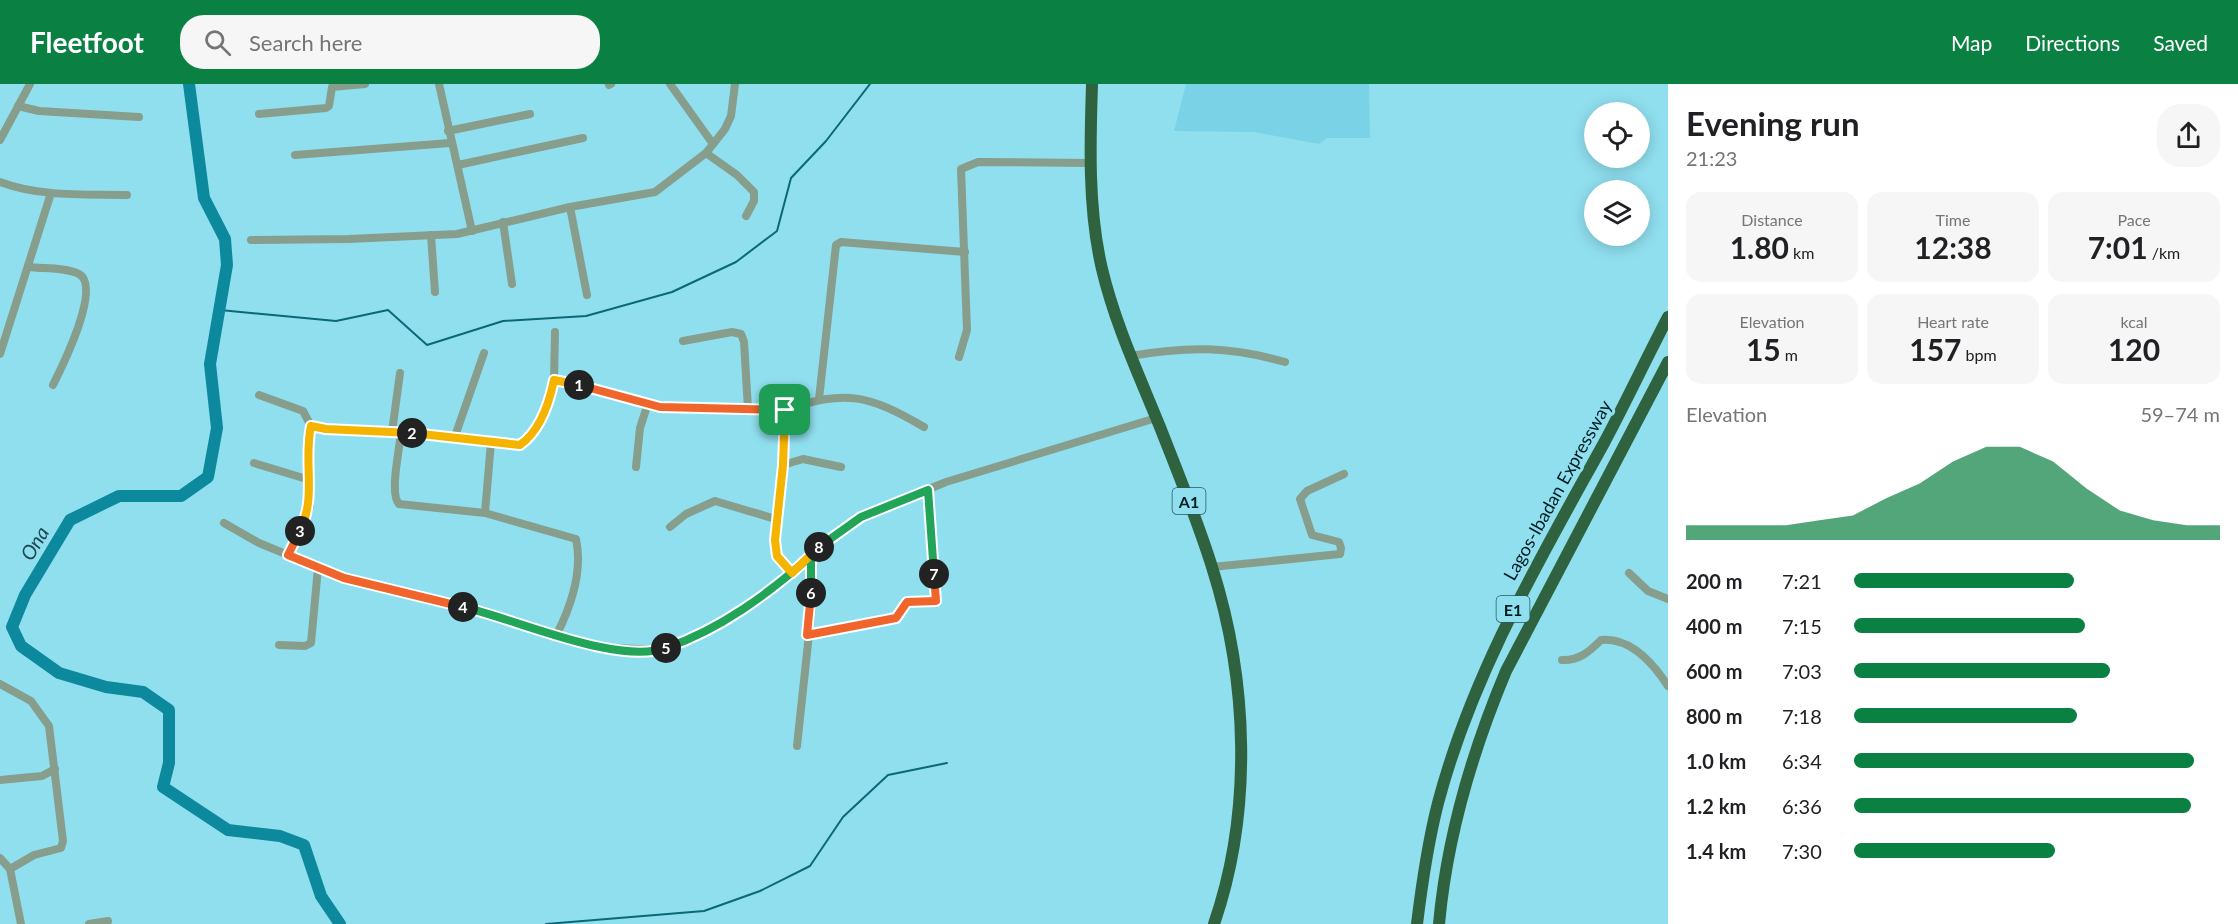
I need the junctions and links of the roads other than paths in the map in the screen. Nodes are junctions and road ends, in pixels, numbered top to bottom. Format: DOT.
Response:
graph roads {
  1 [pos="30,84"];
  2 [pos="365,84"];
  3 [pos="439,84"];
  4 [pos="670,84"];
  5 [pos="735,84"];
  6 [pos="1092,84"];
  7 [pos="18,106"];
  8 [pos="259,114"];
  9 [pos="530,114"];
  10 [pos="139,117"];
  11 [pos="448,131"];
  12 [pos="583,138"];
  13 [pos="0,140"];
  14 [pos="450,143"];
  15 [pos="713,144"];
  16 [pos="706,153"];
  17 [pos="295,155"];
  18 [pos="1092,163"];
  19 [pos="458,165"];
  20 [pos="0,182"];
  21 [pos="51,193"];
  22 [pos="127,195"];
  23 [pos="570,207"];
  24 [pos="746,216"];
  25 [pos="503,222"];
  26 [pos="472,231"];
  27 [pos="431,235"];
  28 [pos="251,240"];
  29 [pos="965,252"];
  30 [pos="28,267"];
  31 [pos="512,284"];
  32 [pos="435,292"];
  33 [pos="587,295"];
  34 [pos="1668,317"];
  35 [pos="555,332"];
  36 [pos="684,341"];
  37 [pos="484,353"];
  38 [pos="0,354"];
  39 [pos="1130,356"];
  40 [pos="959,357"];
  41 [pos="1285,362"];
  42 [pos="1668,362"];
  43 [pos="400,373"];
  44 [pos="554,380"];
  45 [pos="53,385"];
  46 [pos="259,395"];
  47 [pos="819,399"];
  48 [pos="648,404"];
  49 [pos="748,409"];
  50 [pos="785,410"];
  51 [pos="1156,418"];
  52 [pos="311,426"];
  53 [pos="924,427"];
  54 [pos="397,432"];
  55 [pos="454,439"];
  56 [pos="491,442"];
  57 [pos="254,463"];
  58 [pos="783,465"];
  59 [pos="636,467"];
  60 [pos="842,467"];
  61 [pos="1344,474"];
  62 [pos="310,480"];
  63 [pos="928,490"];
  64 [pos="485,513"];
  65 [pos="779,519"];
  66 [pos="224,523"];
  67 [pos="670,527"];
  68 [pos="288,555"];
  69 [pos="811,556"];
  70 [pos="1212,567"];
  71 [pos="318,568"];
  72 [pos="792,573"];
  73 [pos="1629,573"];
  74 [pos="1668,598"];
  75 [pos="557,634"];
  76 [pos="807,635"];
  77 [pos="279,645"];
  78 [pos="1562,660"];
  79 [pos="0,684"];
  80 [pos="1668,686"];
  81 [pos="797,746"];
  82 [pos="55,769"];
  83 [pos="0,780"];
  84 [pos="0,858"];
  85 [pos="10,869"];
  86 [pos="108,921"];
  87 [pos="21,924"];
  88 [pos="89,924"];
  89 [pos="1214,924"];
  90 [pos="1417,924"];
  91 [pos="1439,924"];
  1 -- 7 [label="street"];
  2 -- 8 [label="street"];
  3 -- 11 [label="street"];
  4 -- 15 [label="street"];
  5 -- 15 [label="street"];
  6 -- 18 [label="highway, A1"];
  7 -- 10 [label="street"];
  7 -- 13 [label="street"];
  9 -- 11 [label="street"];
  11 -- 14 [label="street"];
  12 -- 19 [label="street"];
  14 -- 17 [label="street"];
  14 -- 19 [label="street"];
  15 -- 16 [label="street"];
  16 -- 23 [label="street"];
  16 -- 24 [label="street"];
  18 -- 29 [label="street"];
  18 -- 39 [label="highway, A1"];
  19 -- 26 [label="street"];
  20 -- 21 [label="street"];
  21 -- 22 [label="street"];
  21 -- 30 [label="street"];
  23 -- 25 [label="street"];
  23 -- 33 [label="street"];
  25 -- 26 [label="street"];
  25 -- 31 [label="street"];
  26 -- 27 [label="street"];
  27 -- 28 [label="street"];
  27 -- 32 [label="street"];
  29 -- 40 [label="street"];
  29 -- 47 [label="street"];
  30 -- 38 [label="street"];
  30 -- 45 [label="street"];
  34 -- 90 [label="highway, Lagos-Ibadan Expressway / E1"];
  35 -- 44 [label="street"];
  36 -- 49 [label="street"];
  37 -- 55 [label="street"];
  39 -- 41 [label="street"];
  39 -- 51 [label="highway, A1"];
  42 -- 91 [label="highway, Lagos-Ibadan Expressway / E1"];
  43 -- 54 [label="street"];
  44 -- 48 [label="street"];
  44 -- 56 [label="street"];
  46 -- 52 [label="street"];
  47 -- 50 [label="street"];
  47 -- 53 [label="street"];
  48 -- 49 [label="street"];
  48 -- 59 [label="street"];
  49 -- 50 [label="street"];
  50 -- 58 [label="street"];
  51 -- 63 [label="street"];
  51 -- 70 [label="highway, A1"];
  52 -- 54 [label="street"];
  52 -- 62 [label="street"];
  54 -- 55 [label="street"];
  54 -- 64 [label="street"];
  55 -- 56 [label="street"];
  56 -- 64 [label="street"];
  57 -- 62 [label="street"];
  58 -- 60 [label="street"];
  58 -- 65 [label="street"];
  61 -- 70 [label="street"];
  62 -- 68 [label="street"];
  63 -- 69 [label="street"];
  63 -- 76 [label="street"];
  64 -- 75 [label="street"];
  65 -- 67 [label="street"];
  65 -- 72 [label="street"];
  66 -- 68 [label="street"];
  68 -- 71 [label="street"];
  69 -- 72 [label="street"];
  69 -- 76 [label="street"];
  70 -- 89 [label="highway, A1"];
  71 -- 75 [label="street"];
  71 -- 77 [label="street"];
  72 -- 75 [label="street"];
  73 -- 74 [label="street"];
  76 -- 81 [label="street"];
  78 -- 80 [label="street"];
  79 -- 82 [label="street"];
  82 -- 83 [label="street"];
  82 -- 85 [label="street"];
  84 -- 85 [label="street"];
  85 -- 87 [label="street"];
  86 -- 88 [label="street"];
}
